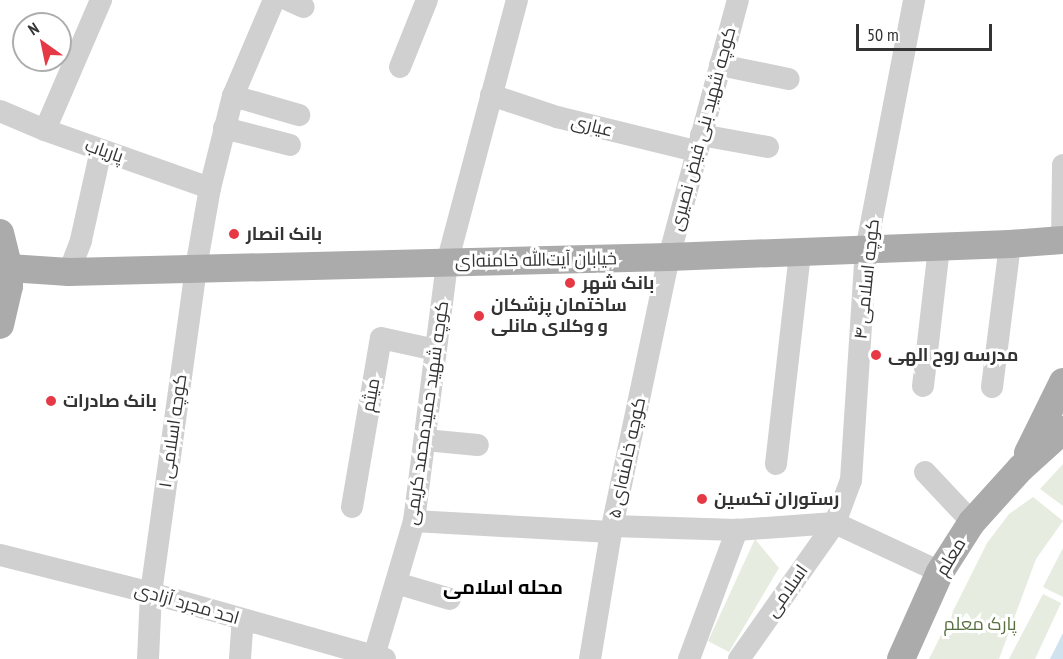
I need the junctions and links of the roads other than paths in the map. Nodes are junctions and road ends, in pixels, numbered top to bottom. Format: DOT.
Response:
graph roads {
  1 [pos="101,0"];
  2 [pos="274,0"];
  3 [pos="427,0"];
  4 [pos="517,0"];
  5 [pos="738,0"];
  6 [pos="914,0"];
  7 [pos="720,65"];
  8 [pos="400,67"];
  9 [pos="789,79"];
  10 [pos="492,95"];
  11 [pos="233,96"];
  12 [pos="0,111"];
  13 [pos="298,114"];
  14 [pos="224,128"];
  15 [pos="45,130"];
  16 [pos="698,143"];
  17 [pos="290,145"];
  18 [pos="768,147"];
  19 [pos="102,150"];
  20 [pos="1063,165"];
  21 [pos="210,188"];
  22 [pos="0,233"];
  23 [pos="1062,240"];
  24 [pos="1010,244"];
  25 [pos="939,247"];
  26 [pos="866,250"];
  27 [pos="800,252"];
  28 [pos="669,257"];
  29 [pos="447,262"];
  30 [pos="9,268"];
  31 [pos="196,268"];
  32 [pos="69,272"];
  33 [pos="0,325"];
  34 [pos="436,350"];
  35 [pos="1063,382"];
  36 [pos="923,386"];
  37 [pos="992,387"];
  38 [pos="1063,430"];
  39 [pos="425,440"];
  40 [pos="478,445"];
  41 [pos="776,464"];
  42 [pos="1021,468"];
  43 [pos="925,472"];
  44 [pos="352,507"];
  45 [pos="414,520"];
  46 [pos="972,522"];
  47 [pos="835,523"];
  48 [pos="612,529"];
  49 [pos="737,530"];
  50 [pos="0,555"];
  51 [pos="940,572"];
  52 [pos="396,583"];
  53 [pos="151,593"];
  54 [pos="450,599"];
  55 [pos="243,620"];
  56 [pos="379,657"];
  57 [pos="148,659"];
  58 [pos="240,659"];
  59 [pos="590,659"];
  60 [pos="689,659"];
  61 [pos="739,659"];
  62 [pos="901,659"];
  1 -- 15 [label="street"];
  2 -- 11 [label="street, کوچه اسلامی ۱"];
  3 -- 8 [label="street"];
  4 -- 10 [label="street, کوچه شهید حمیدمحمد کریمی"];
  5 -- 7 [label="street, کوچه شهید بنی فیض نصیری"];
  6 -- 26 [label="street, کوچه اسلامی ۴"];
  7 -- 9 [label="street"];
  7 -- 16 [label="street, کوچه شهید بنی فیض نصیری"];
  10 -- 16 [label="street, عیاری"];
  10 -- 29 [label="street, کوچه شهید حمیدمحمد کریمی"];
  11 -- 13 [label="street"];
  11 -- 14 [label="street, کوچه اسلامی ۱"];
  12 -- 15 [label="street, پاریاب"];
  14 -- 17 [label="street"];
  14 -- 21 [label="street, کوچه اسلامی ۱"];
  15 -- 19 [label="street, پاریاب"];
  16 -- 18 [label="street, عیاری"];
  16 -- 28 [label="street, کوچه شهید بنی فیض نصیری"];
  19 -- 21 [label="street, پاریاب"];
  19 -- 32 [label="street"];
  20 -- 23 [label="street"];
  21 -- 31 [label="street, کوچه اسلامی ۱"];
  22 -- 30 [label="main road"];
  23 -- 24 [label="main road, خیابان آیت‌الله خامنه‌ای"];
  24 -- 25 [label="main road, خیابان آیت‌الله خامنه‌ای"];
  24 -- 37 [label="street"];
  25 -- 26 [label="main road, خیابان آیت‌الله خامنه‌ای"];
  25 -- 36 [label="street"];
  26 -- 27 [label="main road, خیابان آیت‌الله خامنه‌ای"];
  26 -- 47 [label="street, کوچه اسلامی ۴"];
  27 -- 28 [label="main road, خیابان آیت‌الله خامنه‌ای"];
  27 -- 41 [label="street"];
  28 -- 29 [label="main road, خیابان آیت‌الله خامنه‌ای"];
  28 -- 48 [label="street, کوچه خامنه‌ای ۵"];
  29 -- 31 [label="main road, خیابان آیت‌الله خامنه‌ای"];
  29 -- 34 [label="street, کوچه شهید حمیدمحمد کریمی"];
  30 -- 32 [label="main road, خیابان آیت‌الله خامنه‌ای"];
  30 -- 33 [label="main road"];
  31 -- 32 [label="main road, خیابان آیت‌الله خامنه‌ای"];
  31 -- 53 [label="street, کوچه اسلامی ۱"];
  34 -- 39 [label="street, کوچه شهید حمیدمحمد کریمی"];
  34 -- 44 [label="street, میثم"];
  35 -- 42 [label="main road"];
  38 -- 42 [label="main road"];
  39 -- 40 [label="street"];
  39 -- 45 [label="street, کوچه شهید حمیدمحمد کریمی"];
  42 -- 46 [label="main road, معلم"];
  43 -- 46 [label="street"];
  45 -- 48 [label="street"];
  45 -- 52 [label="street, کوچه شهید حمیدمحمد کریمی"];
  46 -- 51 [label="main road, معلم"];
  47 -- 49 [label="street"];
  47 -- 51 [label="street"];
  47 -- 61 [label="street, اسلامی"];
  48 -- 49 [label="street"];
  48 -- 59 [label="street, کوچه خامنه‌ای ۵"];
  49 -- 60 [label="street"];
  50 -- 53 [label="street, احد مجرد آزادی"];
  51 -- 62 [label="main road, معلم"];
  52 -- 54 [label="street"];
  52 -- 56 [label="street, کوچه شهید حمیدمحمد کریمی"];
  53 -- 55 [label="street, احد مجرد آزادی"];
  53 -- 57 [label="street, کوچه اسلامی ۱"];
  55 -- 56 [label="street, احد مجرد آزادی"];
  55 -- 58 [label="street"];
}
